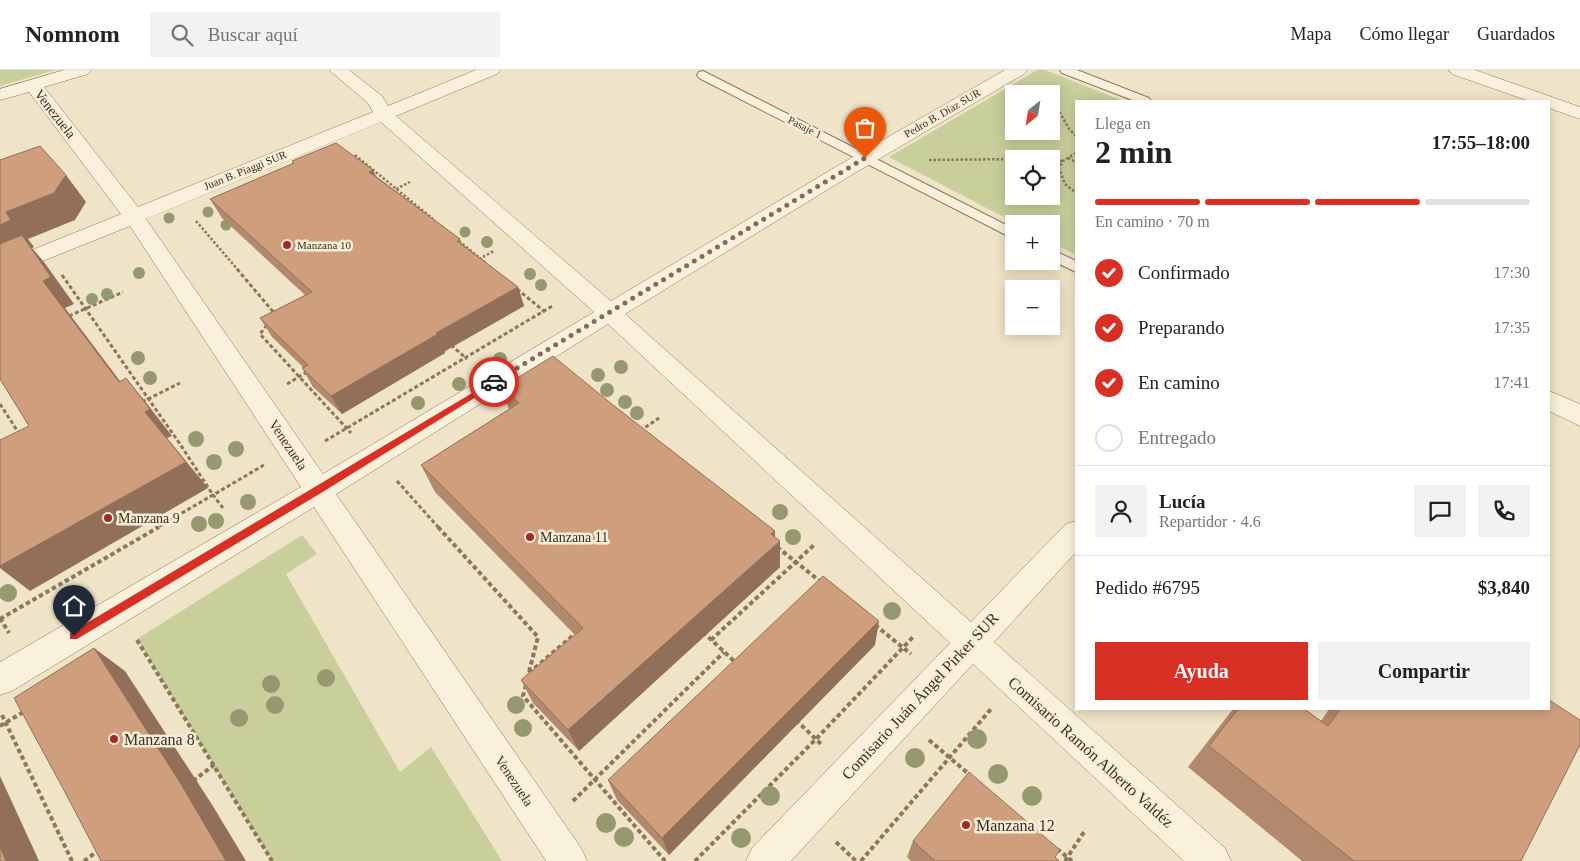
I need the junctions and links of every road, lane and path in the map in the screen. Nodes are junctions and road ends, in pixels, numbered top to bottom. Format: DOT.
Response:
graph roads {
  1 [pos="82,70"];
  2 [pos="338,70"];
  3 [pos="491,70"];
  4 [pos="1018,70"];
  5 [pos="1066,70"];
  6 [pos="1458,70"];
  7 [pos="1518,70"];
  8 [pos="703,75"];
  9 [pos="33,86"];
  10 [pos="1503,86"];
  11 [pos="0,95"];
  12 [pos="1142,100"];
  13 [pos="1489,100"];
  14 [pos="1542,100"];
  15 [pos="1550,103"];
  16 [pos="1060,112"];
  17 [pos="1580,113"];
  18 [pos="383,114"];
  19 [pos="331,135"];
  20 [pos="1075,135"];
  21 [pos="1075,154"];
  22 [pos="865,158"];
  23 [pos="1068,158"];
  24 [pos="1005,159"];
  25 [pos="927,160"];
  26 [pos="1063,160"];
  27 [pos="1075,162"];
  28 [pos="410,182"];
  29 [pos="396,189"];
  30 [pos="1075,192"];
  31 [pos="388,193"];
  32 [pos="177,199"];
  33 [pos="134,216"];
  34 [pos="434,220"];
  35 [pos="1005,229"];
  36 [pos="522,236"];
  37 [pos="457,240"];
  38 [pos="480,258"];
  39 [pos="1060,259"];
  40 [pos="472,263"];
  41 [pos="488,264"];
  42 [pos="1075,266"];
  43 [pos="0,271"];
  44 [pos="59,271"];
  45 [pos="516,288"];
  46 [pos="582,288"];
  47 [pos="123,292"];
  48 [pos="84,309"];
  49 [pos="544,312"];
  50 [pos="609,312"];
  51 [pos="68,317"];
  52 [pos="275,321"];
  53 [pos="267,325"];
  54 [pos="572,334"];
  55 [pos="446,341"];
  56 [pos="466,358"];
  57 [pos="308,372"];
  58 [pos="300,376"];
  59 [pos="180,383"];
  60 [pos="493,383"];
  61 [pos="148,399"];
  62 [pos="258,400"];
  63 [pos="1550,401"];
  64 [pos="0,404"];
  65 [pos="139,404"];
  66 [pos="1580,416"];
  67 [pos="659,418"];
  68 [pos="632,426"];
  69 [pos="347,428"];
  70 [pos="639,432"];
  71 [pos="647,438"];
  72 [pos="24,442"];
  73 [pos="180,444"];
  74 [pos="171,449"];
  75 [pos="294,454"];
  76 [pos="374,456"];
  77 [pos="318,490"];
  78 [pos="213,495"];
  79 [pos="838,522"];
  80 [pos="1075,534"];
  81 [pos="774,544"];
  82 [pos="796,562"];
  83 [pos="826,586"];
  84 [pos="120,608"];
  85 [pos="937,612"];
  86 [pos="0,619"];
  87 [pos="871,622"];
  88 [pos="698,627"];
  89 [pos="579,631"];
  90 [pos="711,640"];
  91 [pos="971,642"];
  92 [pos="724,652"];
  93 [pos="738,665"];
  94 [pos="528,674"];
  95 [pos="939,676"];
  96 [pos="0,680"];
  97 [pos="1014,682"];
  98 [pos="0,711"];
  99 [pos="901,716"];
  100 [pos="795,719"];
  101 [pos="816,739"];
  102 [pos="949,758"];
  103 [pos="214,765"];
  104 [pos="850,770"];
  105 [pos="972,776"];
  106 [pos="595,779"];
  107 [pos="191,782"];
  108 [pos="546,828"];
  109 [pos="1084,832"];
  110 [pos="107,844"];
  111 [pos="1053,845"];
  112 [pos="1066,859"];
  113 [pos="72,861"];
  114 [pos="84,861"];
  115 [pos="272,861"];
  116 [pos="568,861"];
  117 [pos="665,861"];
  118 [pos="695,861"];
  119 [pos="765,861"];
  120 [pos="861,861"];
  121 [pos="1072,861"];
  122 [pos="1212,861"];
  1 -- 9 [label="street"];
  2 -- 18 [label="street, Comisario Ramón Alberto Valdéz"];
  3 -- 18 [label="street, Juan B. Piaggi SUR"];
  4 -- 22 [label="street, Pedro B. Díaz SUR"];
  5 -- 12 [label="lane"];
  6 -- 10 [label="street"];
  7 -- 10 [label="street"];
  8 -- 22 [label="lane, Pasaje 1"];
  9 -- 11 [label="street"];
  9 -- 33 [label="street, Venezuela"];
  10 -- 13 [label="street"];
  10 -- 14 [label="street"];
  15 -- 17 [label="street"];
  16 -- 20 [label="path"];
  18 -- 19 [label="street, Juan B. Piaggi SUR"];
  18 -- 36 [label="street, Comisario Ramón Alberto Valdéz"];
  19 -- 29 [label="path"];
  19 -- 32 [label="street, Juan B. Piaggi SUR"];
  21 -- 23 [label="path"];
  22 -- 35 [label="lane, Pasaje 1"];
  22 -- 50 [label="street, Pedro B. Díaz SUR"];
  23 -- 26 [label="path"];
  23 -- 27 [label="path"];
  24 -- 25 [label="path"];
  26 -- 30 [label="path"];
  28 -- 29 [label="path"];
  29 -- 31 [label="path"];
  29 -- 34 [label="path"];
  32 -- 33 [label="street, Juan B. Piaggi SUR"];
  32 -- 53 [label="path"];
  33 -- 43 [label="street, Juan B. Piaggi SUR"];
  33 -- 62 [label="street, Venezuela"];
  36 -- 38 [label="path"];
  36 -- 46 [label="street, Comisario Ramón Alberto Valdéz"];
  37 -- 38 [label="path"];
  38 -- 40 [label="path"];
  38 -- 41 [label="path"];
  39 -- 42 [label="lane"];
  44 -- 48 [label="path"];
  45 -- 49 [label="path"];
  46 -- 49 [label="path"];
  46 -- 50 [label="street, Comisario Ramón Alberto Valdéz"];
  47 -- 48 [label="path"];
  48 -- 51 [label="path"];
  48 -- 61 [label="path"];
  49 -- 54 [label="path"];
  49 -- 56 [label="path"];
  50 -- 54 [label="street"];
  50 -- 79 [label="street, Comisario Ramón Alberto Valdéz"];
  52 -- 53 [label="path"];
  53 -- 58 [label="path"];
  54 -- 60 [label="street"];
  55 -- 56 [label="path"];
  56 -- 60 [label="path"];
  56 -- 69 [label="path"];
  57 -- 58 [label="path"];
  58 -- 62 [label="path"];
  58 -- 69 [label="path"];
  59 -- 61 [label="path"];
  60 -- 76 [label="street"];
  61 -- 65 [label="path"];
  61 -- 73 [label="path"];
  62 -- 75 [label="street, Venezuela"];
  63 -- 66 [label="street"];
  64 -- 72 [label="path"];
  67 -- 70 [label="path"];
  68 -- 70 [label="path"];
  69 -- 75 [label="path"];
  69 -- 76 [label="path"];
  70 -- 71 [label="path"];
  73 -- 74 [label="path"];
  73 -- 78 [label="path"];
  75 -- 77 [label="street, Venezuela"];
  75 -- 78 [label="path"];
  76 -- 77 [label="street"];
  76 -- 94 [label="path"];
  77 -- 84 [label="street"];
  77 -- 108 [label="street, Venezuela"];
  78 -- 86 [label="path"];
  79 -- 82 [label="path"];
  79 -- 85 [label="street, Comisario Ramón Alberto Valdéz"];
  80 -- 91 [label="street, Comisario Juán Ángel Pirker SUR"];
  81 -- 82 [label="path"];
  82 -- 83 [label="path"];
  82 -- 90 [label="path"];
  84 -- 96 [label="street"];
  84 -- 103 [label="path"];
  85 -- 91 [label="street, Comisario Ramón Alberto Valdéz"];
  85 -- 101 [label="path"];
  87 -- 95 [label="path"];
  88 -- 90 [label="path"];
  89 -- 94 [label="path"];
  90 -- 92 [label="path"];
  91 -- 95 [label="street, Comisario Juán Ángel Pirker SUR"];
  91 -- 97 [label="street, Comisario Ramón Alberto Valdéz"];
  92 -- 93 [label="path"];
  92 -- 106 [label="path"];
  94 -- 106 [label="path"];
  95 -- 99 [label="street, Comisario Juán Ángel Pirker SUR"];
  97 -- 102 [label="path"];
  97 -- 122 [label="street, Comisario Ramón Alberto Valdéz"];
  98 -- 113 [label="path"];
  99 -- 102 [label="path"];
  99 -- 104 [label="street, Comisario Juán Ángel Pirker SUR"];
  100 -- 101 [label="path"];
  101 -- 104 [label="path"];
  101 -- 118 [label="path"];
  102 -- 105 [label="path"];
  102 -- 120 [label="path"];
  103 -- 107 [label="path"];
  103 -- 115 [label="path"];
  104 -- 119 [label="street, Comisario Juán Ángel Pirker SUR"];
  106 -- 108 [label="path"];
  106 -- 117 [label="path"];
  108 -- 116 [label="street, Venezuela"];
  109 -- 112 [label="path"];
  110 -- 114 [label="path"];
  111 -- 112 [label="path"];
  112 -- 121 [label="path"];
}
